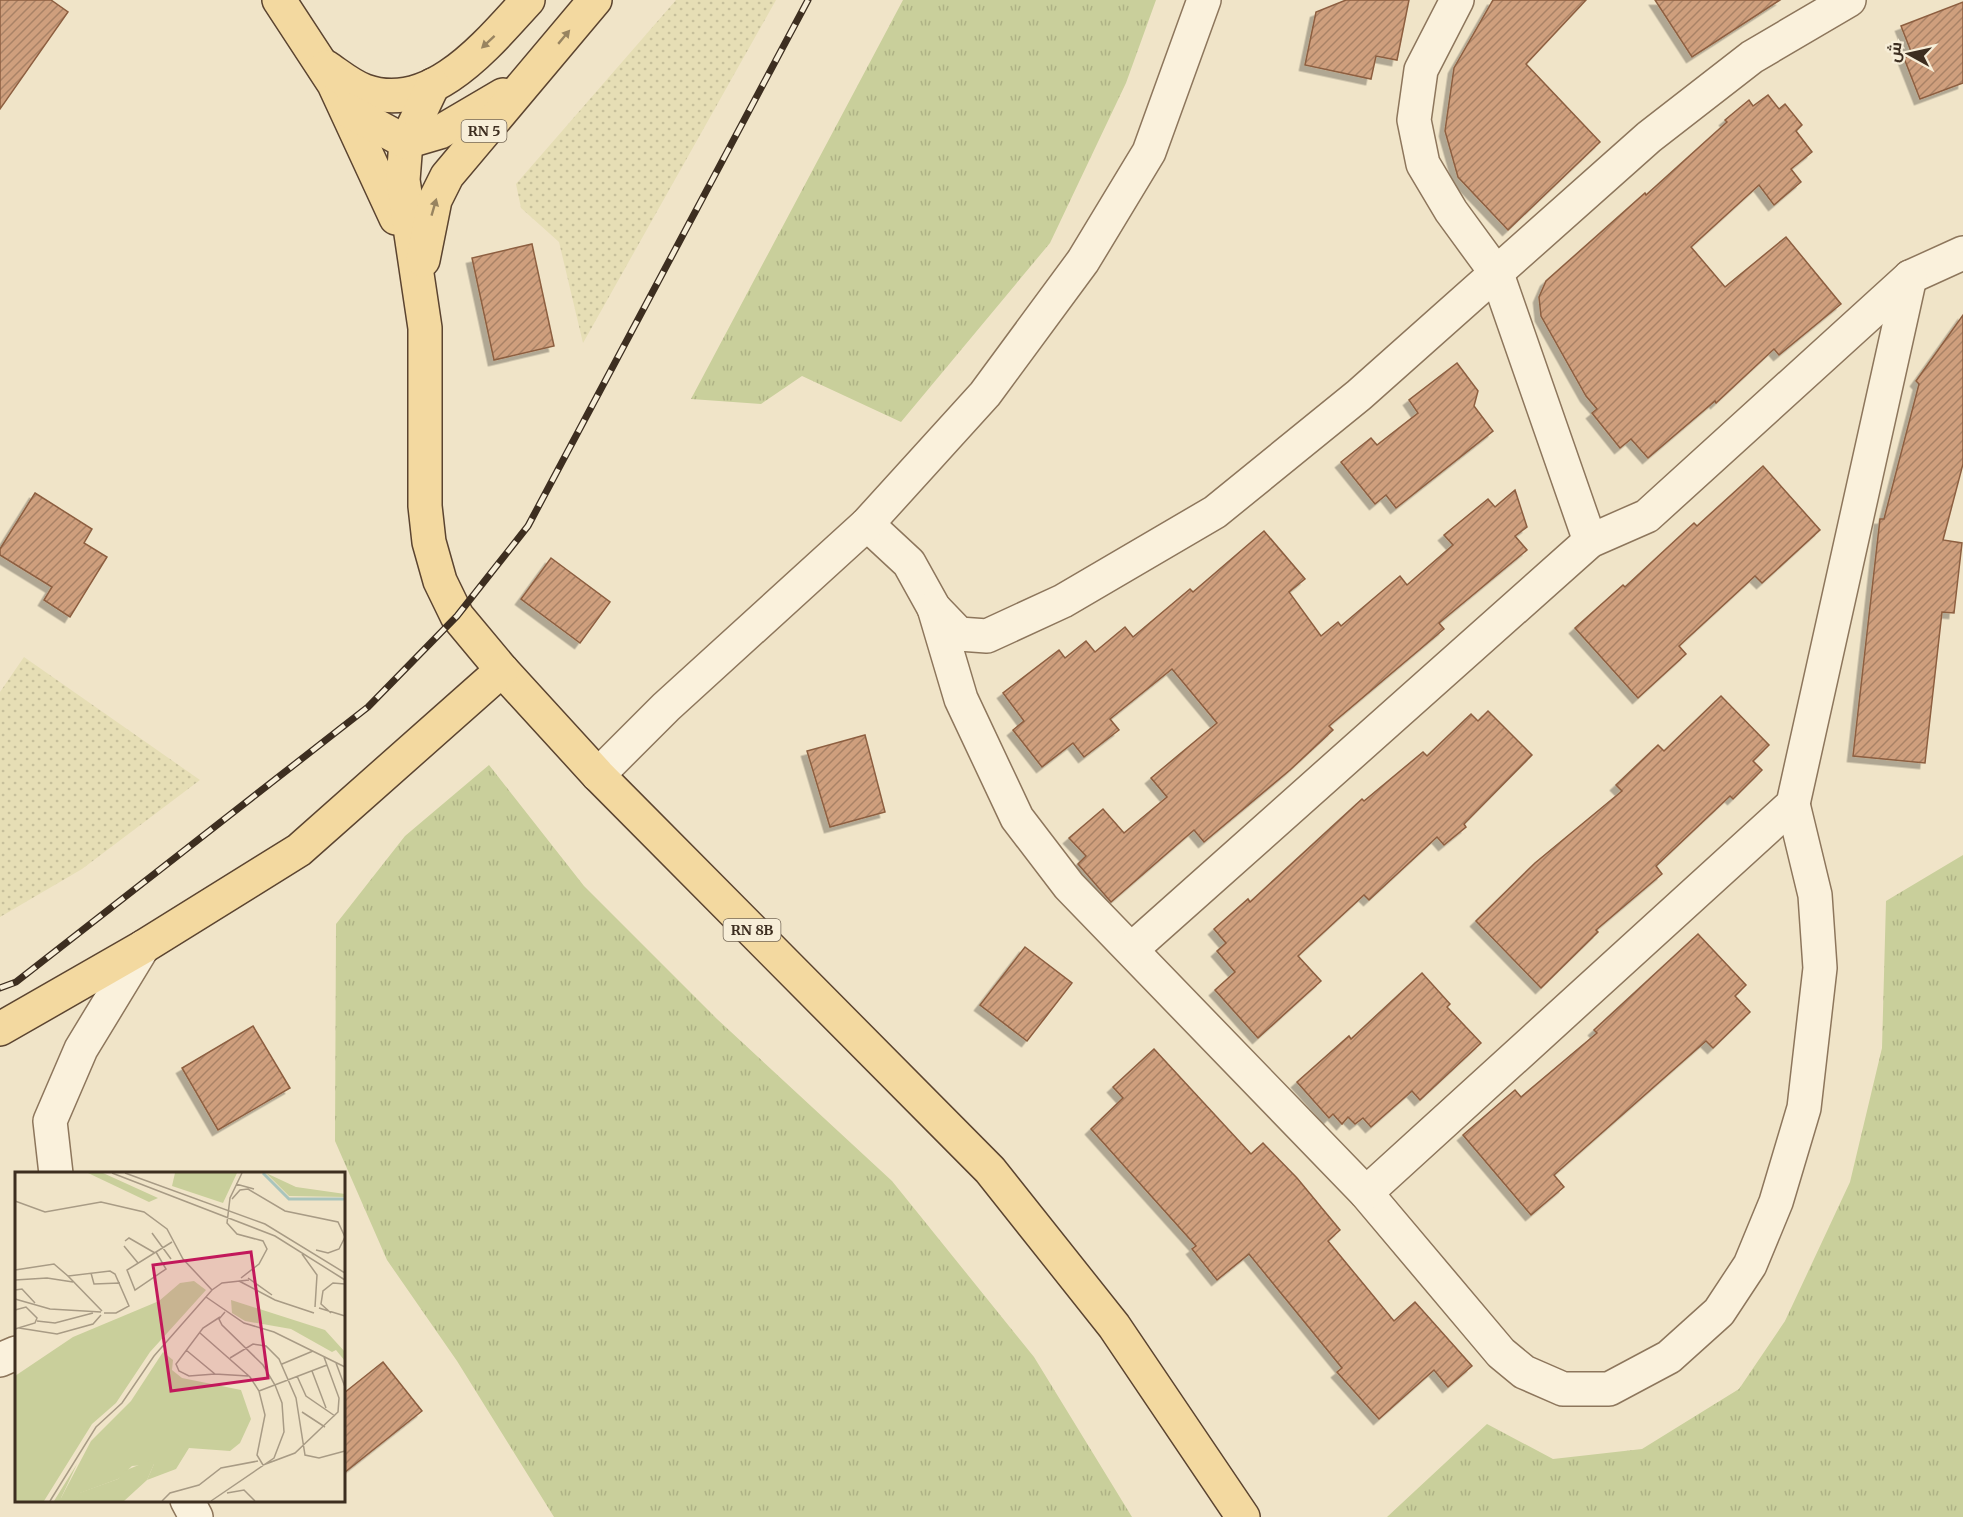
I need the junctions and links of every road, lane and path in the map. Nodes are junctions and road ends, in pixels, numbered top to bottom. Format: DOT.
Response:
graph roads {
  1 [pos="279,0"];
  2 [pos="528,0"];
  3 [pos="595,0"];
  4 [pos="1203,0"];
  5 [pos="1457,0"];
  6 [pos="1849,0"];
  7 [pos="321,64"];
  8 [pos="535,72"];
  9 [pos="433,85"];
  10 [pos="347,111"];
  11 [pos="406,142"];
  12 [pos="1963,253"];
  13 [pos="1497,274"];
  14 [pos="1910,277"];
  15 [pos="418,285"];
  16 [pos="867,524"];
  17 [pos="1590,541"];
  18 [pos="934,608"];
  19 [pos="502,670"];
  20 [pos="598,775"];
  21 [pos="1793,804"];
  22 [pos="143,947"];
  23 [pos="1132,949"];
  24 [pos="0,1029"];
  25 [pos="56,1172"];
  26 [pos="1366,1193"];
  27 [pos="15,1353"];
  28 [pos="0,1360"];
  29 [pos="188,1502"];
  30 [pos="196,1517"];
  31 [pos="1243,1517"];
  1 -- 7 [label="main road"];
  2 -- 9 [label="main road, one-way"];
  8 -- 3 [label="main road, RN 5, one-way"];
  4 -- 16 [label="street"];
  5 -- 13 [label="street"];
  6 -- 13 [label="street"];
  7 -- 9 [label="main road"];
  7 -- 10 [label="main road"];
  8 -- 11 [label="main road, RN 5"];
  15 -- 8 [label="main road, RN 5, one-way"];
  9 -- 11 [label="main road"];
  10 -- 11 [label="main road"];
  10 -- 15 [label="main road"];
  11 -- 15 [label="main road"];
  12 -- 14 [label="street"];
  13 -- 17 [label="street"];
  13 -- 18 [label="street"];
  14 -- 17 [label="street"];
  14 -- 21 [label="street"];
  15 -- 19 [label="main road, RN 8B"];
  16 -- 18 [label="street"];
  16 -- 20 [label="street"];
  17 -- 23 [label="street"];
  18 -- 23 [label="street"];
  19 -- 20 [label="main road, RN 8B"];
  19 -- 22 [label="main road"];
  20 -- 31 [label="main road, RN 8B"];
  21 -- 26 [label="street"];
  21 -- 26 [label="street"];
  22 -- 24 [label="main road"];
  22 -- 25 [label="street"];
  23 -- 26 [label="street"];
  27 -- 28 [label="street"];
  29 -- 30 [label="street"];
}
